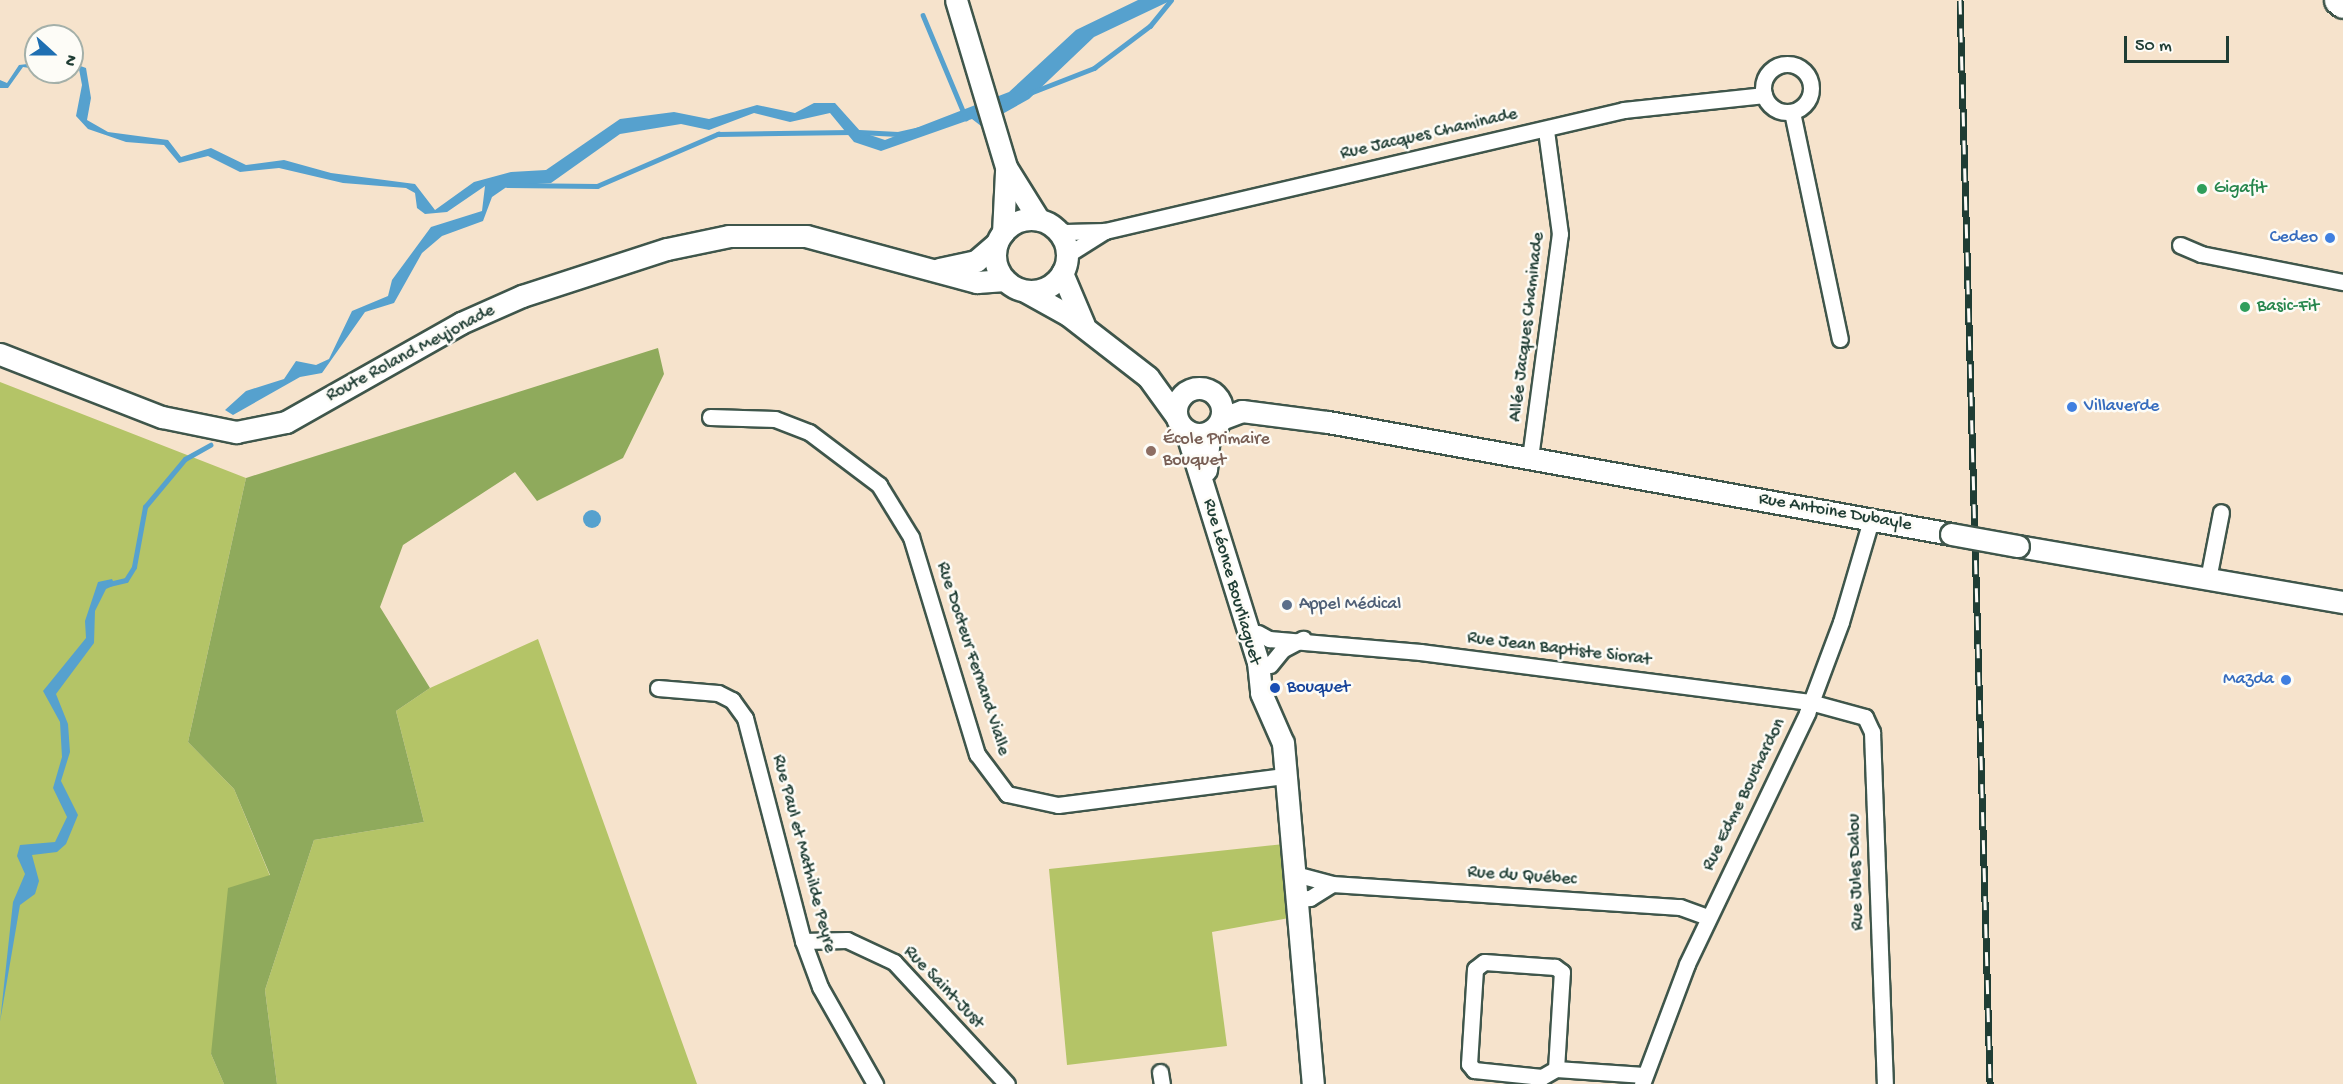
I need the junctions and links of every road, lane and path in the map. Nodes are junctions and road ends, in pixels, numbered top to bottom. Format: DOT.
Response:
graph roads {
  1 [pos="956,0"];
  2 [pos="2337,0"];
  3 [pos="2343,4"];
  4 [pos="1764,94"];
  5 [pos="1792,112"];
  6 [pos="1546,130"];
  7 [pos="1006,167"];
  8 [pos="1044,222"];
  9 [pos="1105,231"];
  10 [pos="1000,238"];
  11 [pos="2180,245"];
  12 [pos="1065,264"];
  13 [pos="936,270"];
  14 [pos="1005,280"];
  15 [pos="2343,282"];
  16 [pos="1025,291"];
  17 [pos="1087,330"];
  18 [pos="1840,339"];
  19 [pos="0,354"];
  20 [pos="1157,380"];
  21 [pos="1203,390"];
  22 [pos="710,417"];
  23 [pos="1328,422"];
  24 [pos="1181,423"];
  25 [pos="1215,426"];
  26 [pos="1530,458"];
  27 [pos="2221,512"];
  28 [pos="1218,518"];
  29 [pos="1870,520"];
  30 [pos="2208,579"];
  31 [pos="1236,580"];
  32 [pos="2343,602"];
  33 [pos="1258,633"];
  34 [pos="1303,639"];
  35 [pos="1270,665"];
  36 [pos="658,688"];
  37 [pos="1266,698"];
  38 [pos="1810,702"];
  39 [pos="1286,782"];
  40 [pos="1301,873"];
  41 [pos="1332,884"];
  42 [pos="1303,899"];
  43 [pos="1708,917"];
  44 [pos="803,941"];
  45 [pos="1556,1069"];
  46 [pos="1643,1080"];
  47 [pos="875,1084"];
  48 [pos="1007,1084"];
  49 [pos="1313,1084"];
  50 [pos="1885,1084"];
  1 -- 7 [label="main road"];
  2 -- 3 [label="highway"];
  4 -- 5 [label="street"];
  4 -- 5 [label="street"];
  4 -- 6 [label="street, Rue Jacques Chaminade"];
  5 -- 18 [label="street"];
  6 -- 9 [label="street, Rue Jacques Chaminade"];
  6 -- 26 [label="street, Allée Jacques Chaminade"];
  7 -- 8 [label="main road"];
  7 -- 10 [label="main road"];
  8 -- 9 [label="street, Rue Jacques Chaminade"];
  8 -- 10 [label="main road"];
  8 -- 12 [label="main road"];
  9 -- 12 [label="street, Rue Jacques Chaminade"];
  10 -- 13 [label="main road, Route Roland Meyjonade"];
  10 -- 14 [label="main road"];
  11 -- 15 [label="street"];
  12 -- 16 [label="main road"];
  12 -- 17 [label="main road, Rue Antoine Dubayle"];
  13 -- 14 [label="main road, Route Roland Meyjonade"];
  13 -- 19 [label="main road, Route Roland Meyjonade"];
  14 -- 16 [label="main road"];
  16 -- 17 [label="main road, Rue Antoine Dubayle"];
  17 -- 20 [label="main road, Rue Antoine Dubayle"];
  20 -- 21 [label="main road, Rue Antoine Dubayle"];
  20 -- 24 [label="main road, Rue Antoine Dubayle"];
  21 -- 23 [label="main road, Rue Antoine Dubayle"];
  21 -- 24 [label="main road"];
  21 -- 25 [label="main road"];
  22 -- 39 [label="street, Rue Docteur Fernand Vialle"];
  23 -- 25 [label="main road, Rue Antoine Dubayle"];
  23 -- 26 [label="main road, Rue Antoine Dubayle"];
  24 -- 25 [label="main road, Rue Antoine Dubayle"];
  24 -- 28 [label="main road, Rue Léonce Bourliaguet"];
  25 -- 28 [label="main road, Rue Léonce Bourliaguet"];
  26 -- 29 [label="main road, Rue Antoine Dubayle"];
  27 -- 30 [label="street"];
  28 -- 31 [label="main road, Rue Léonce Bourliaguet"];
  29 -- 30 [label="main road, Rue Antoine Dubayle, bridge"];
  29 -- 38 [label="street, Rue Edme Bouchardon"];
  30 -- 32 [label="main road, Rue Antoine Dubayle"];
  31 -- 33 [label="main road, Rue Léonce Bourliaguet"];
  31 -- 37 [label="main road, Rue Léonce Bourliaguet"];
  33 -- 34 [label="street, Rue Jean Baptiste Siorat"];
  33 -- 35 [label="main road, Rue Léonce Bourliaguet"];
  34 -- 35 [label="street"];
  34 -- 38 [label="street, Rue Jean Baptiste Siorat"];
  35 -- 37 [label="main road, Rue Léonce Bourliaguet"];
  36 -- 44 [label="street, Rue Paul et Mathilde Peyre"];
  37 -- 39 [label="main road, Rue Léonce Bourliaguet"];
  38 -- 43 [label="street, Rue Edme Bouchardon"];
  38 -- 50 [label="street, Rue Jules Dalou"];
  39 -- 40 [label="main road, Rue Léonce Bourliaguet"];
  40 -- 41 [label="street, Rue du Québec"];
  40 -- 42 [label="main road, Rue Léonce Bourliaguet"];
  41 -- 42 [label="street"];
  41 -- 43 [label="street, Rue du Québec"];
  42 -- 49 [label="main road, Rue Léonce Bourliaguet"];
  43 -- 46 [label="street, Rue Edme Bouchardon"];
  44 -- 47 [label="street, Rue Paul et Mathilde Peyre"];
  44 -- 48 [label="street, Rue Saint-Just"];
  45 -- 45 [label="street"];
  45 -- 46 [label="street"];
}
